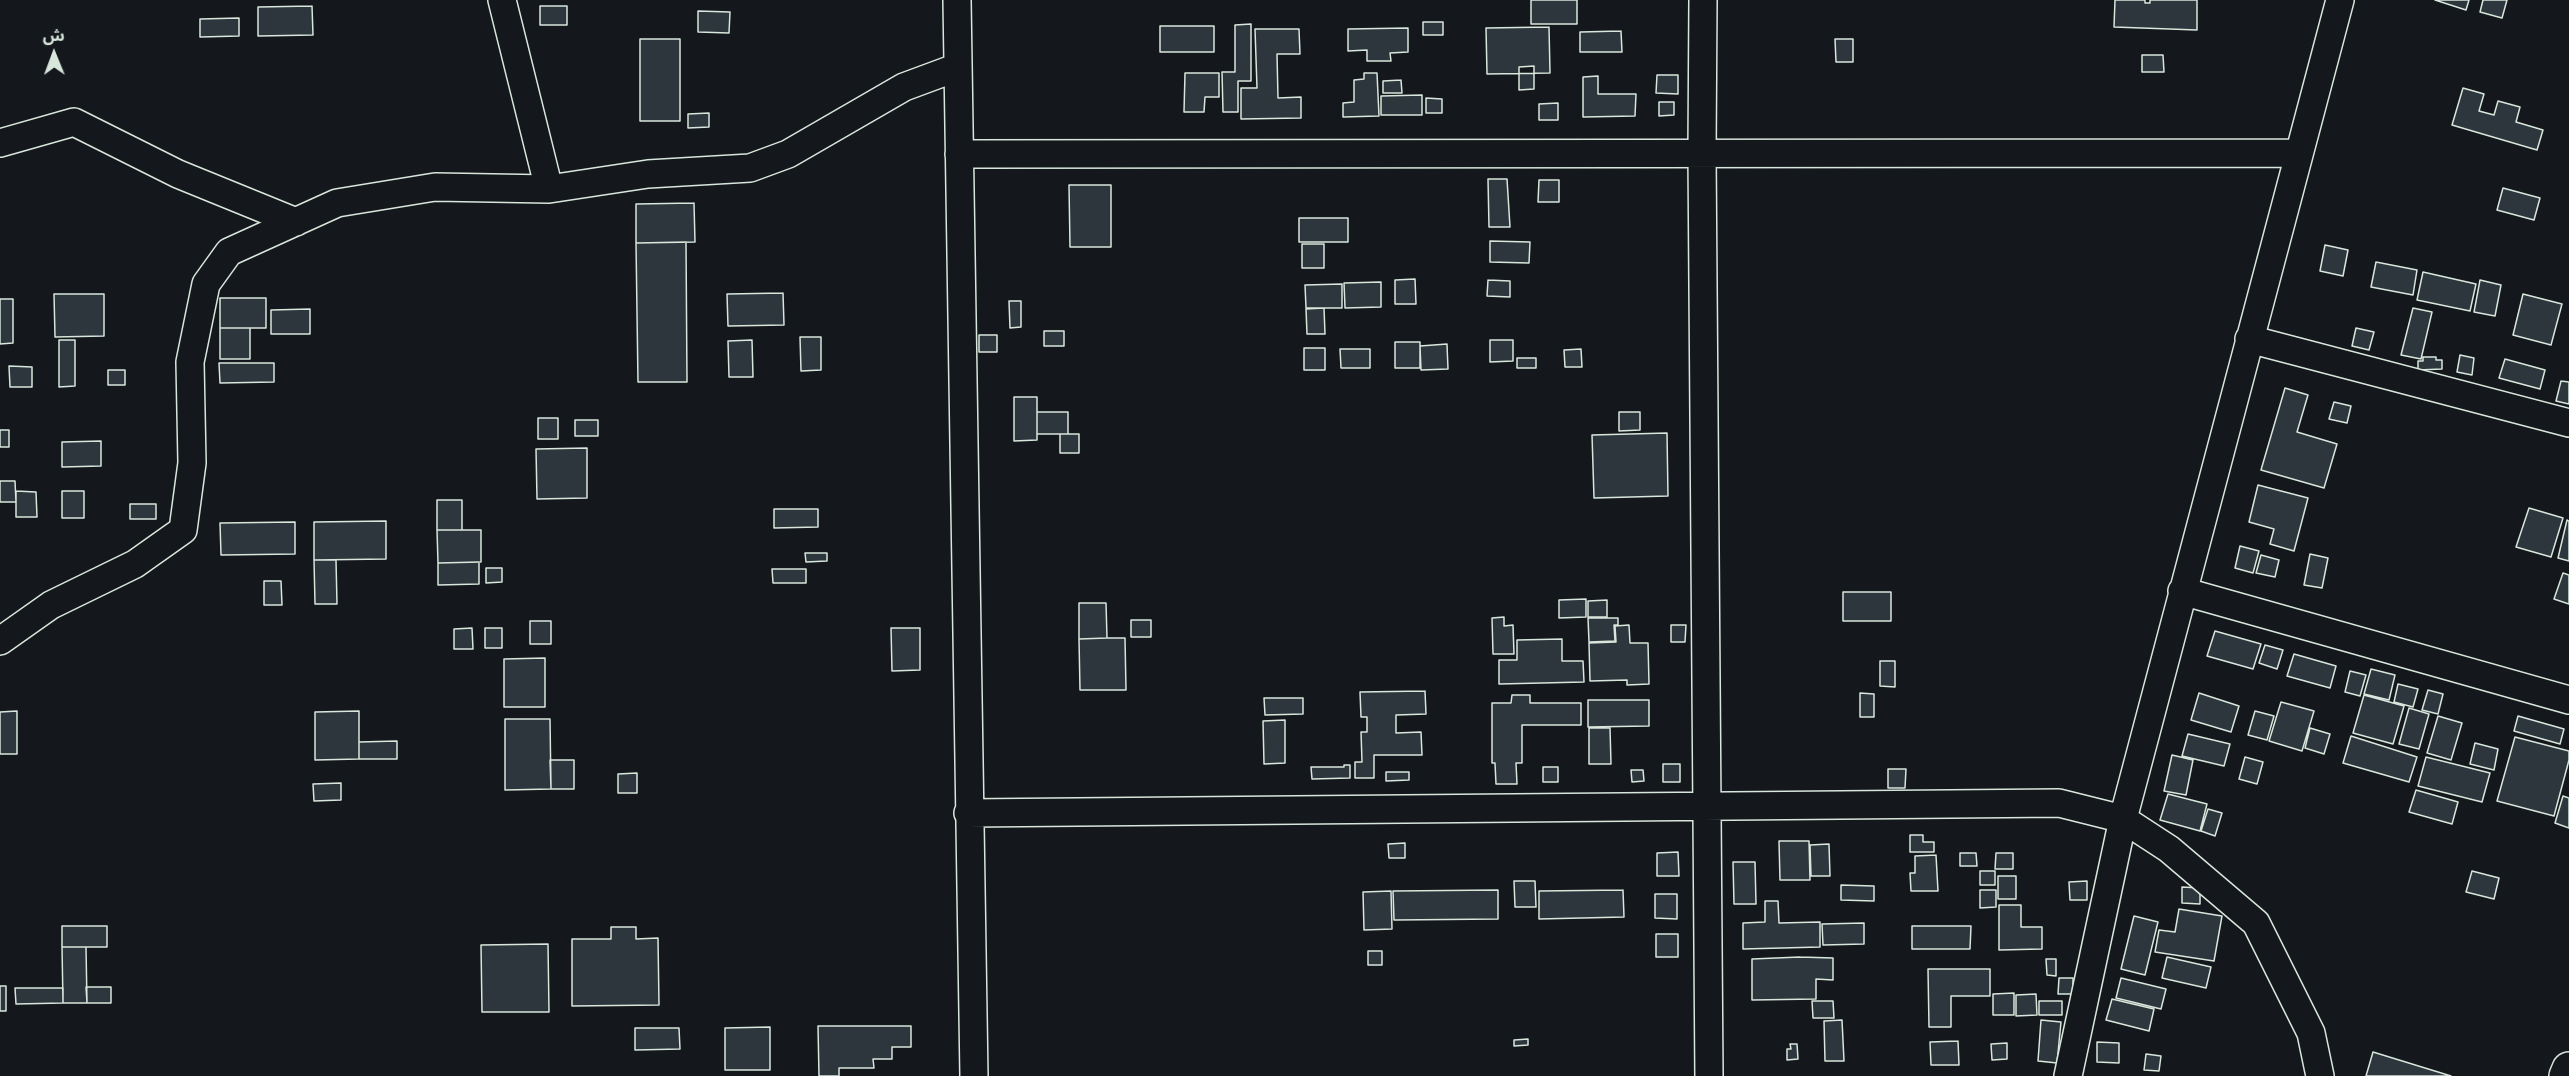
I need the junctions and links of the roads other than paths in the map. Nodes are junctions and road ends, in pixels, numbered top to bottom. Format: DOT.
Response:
graph roads {
  1 [pos="502,0"];
  2 [pos="957,0"];
  3 [pos="1703,0"];
  4 [pos="2340,0"];
  5 [pos="958,67"];
  6 [pos="0,143"];
  7 [pos="1702,153"];
  8 [pos="2299,153"];
  9 [pos="959,154"];
  10 [pos="549,189"];
  11 [pos="296,222"];
  12 [pos="2249,339"];
  13 [pos="2569,423"];
  14 [pos="2182,591"];
  15 [pos="0,640"];
  16 [pos="2569,700"];
  17 [pos="1707,805"];
  18 [pos="968,813"];
  19 [pos="2123,819"];
  20 [pos="2569,1069"];
  21 [pos="974,1076"];
  22 [pos="1709,1076"];
  23 [pos="2068,1076"];
  24 [pos="2320,1076"];
  25 [pos="2566,1076"];
  1 -- 10 [label="street"];
  2 -- 5 [label="street"];
  3 -- 7 [label="street"];
  4 -- 8 [label="street"];
  5 -- 9 [label="street"];
  5 -- 10 [label="street"];
  6 -- 11 [label="street"];
  7 -- 8 [label="street"];
  7 -- 9 [label="street"];
  7 -- 17 [label="street"];
  8 -- 12 [label="street"];
  9 -- 18 [label="street"];
  10 -- 11 [label="street"];
  11 -- 15 [label="street"];
  12 -- 13 [label="street"];
  12 -- 14 [label="street"];
  14 -- 16 [label="street"];
  14 -- 19 [label="street"];
  17 -- 18 [label="street"];
  17 -- 19 [label="street"];
  17 -- 22 [label="street"];
  18 -- 21 [label="street"];
  19 -- 23 [label="street"];
  19 -- 24 [label="street"];
  20 -- 25 [label="main road"];
}
